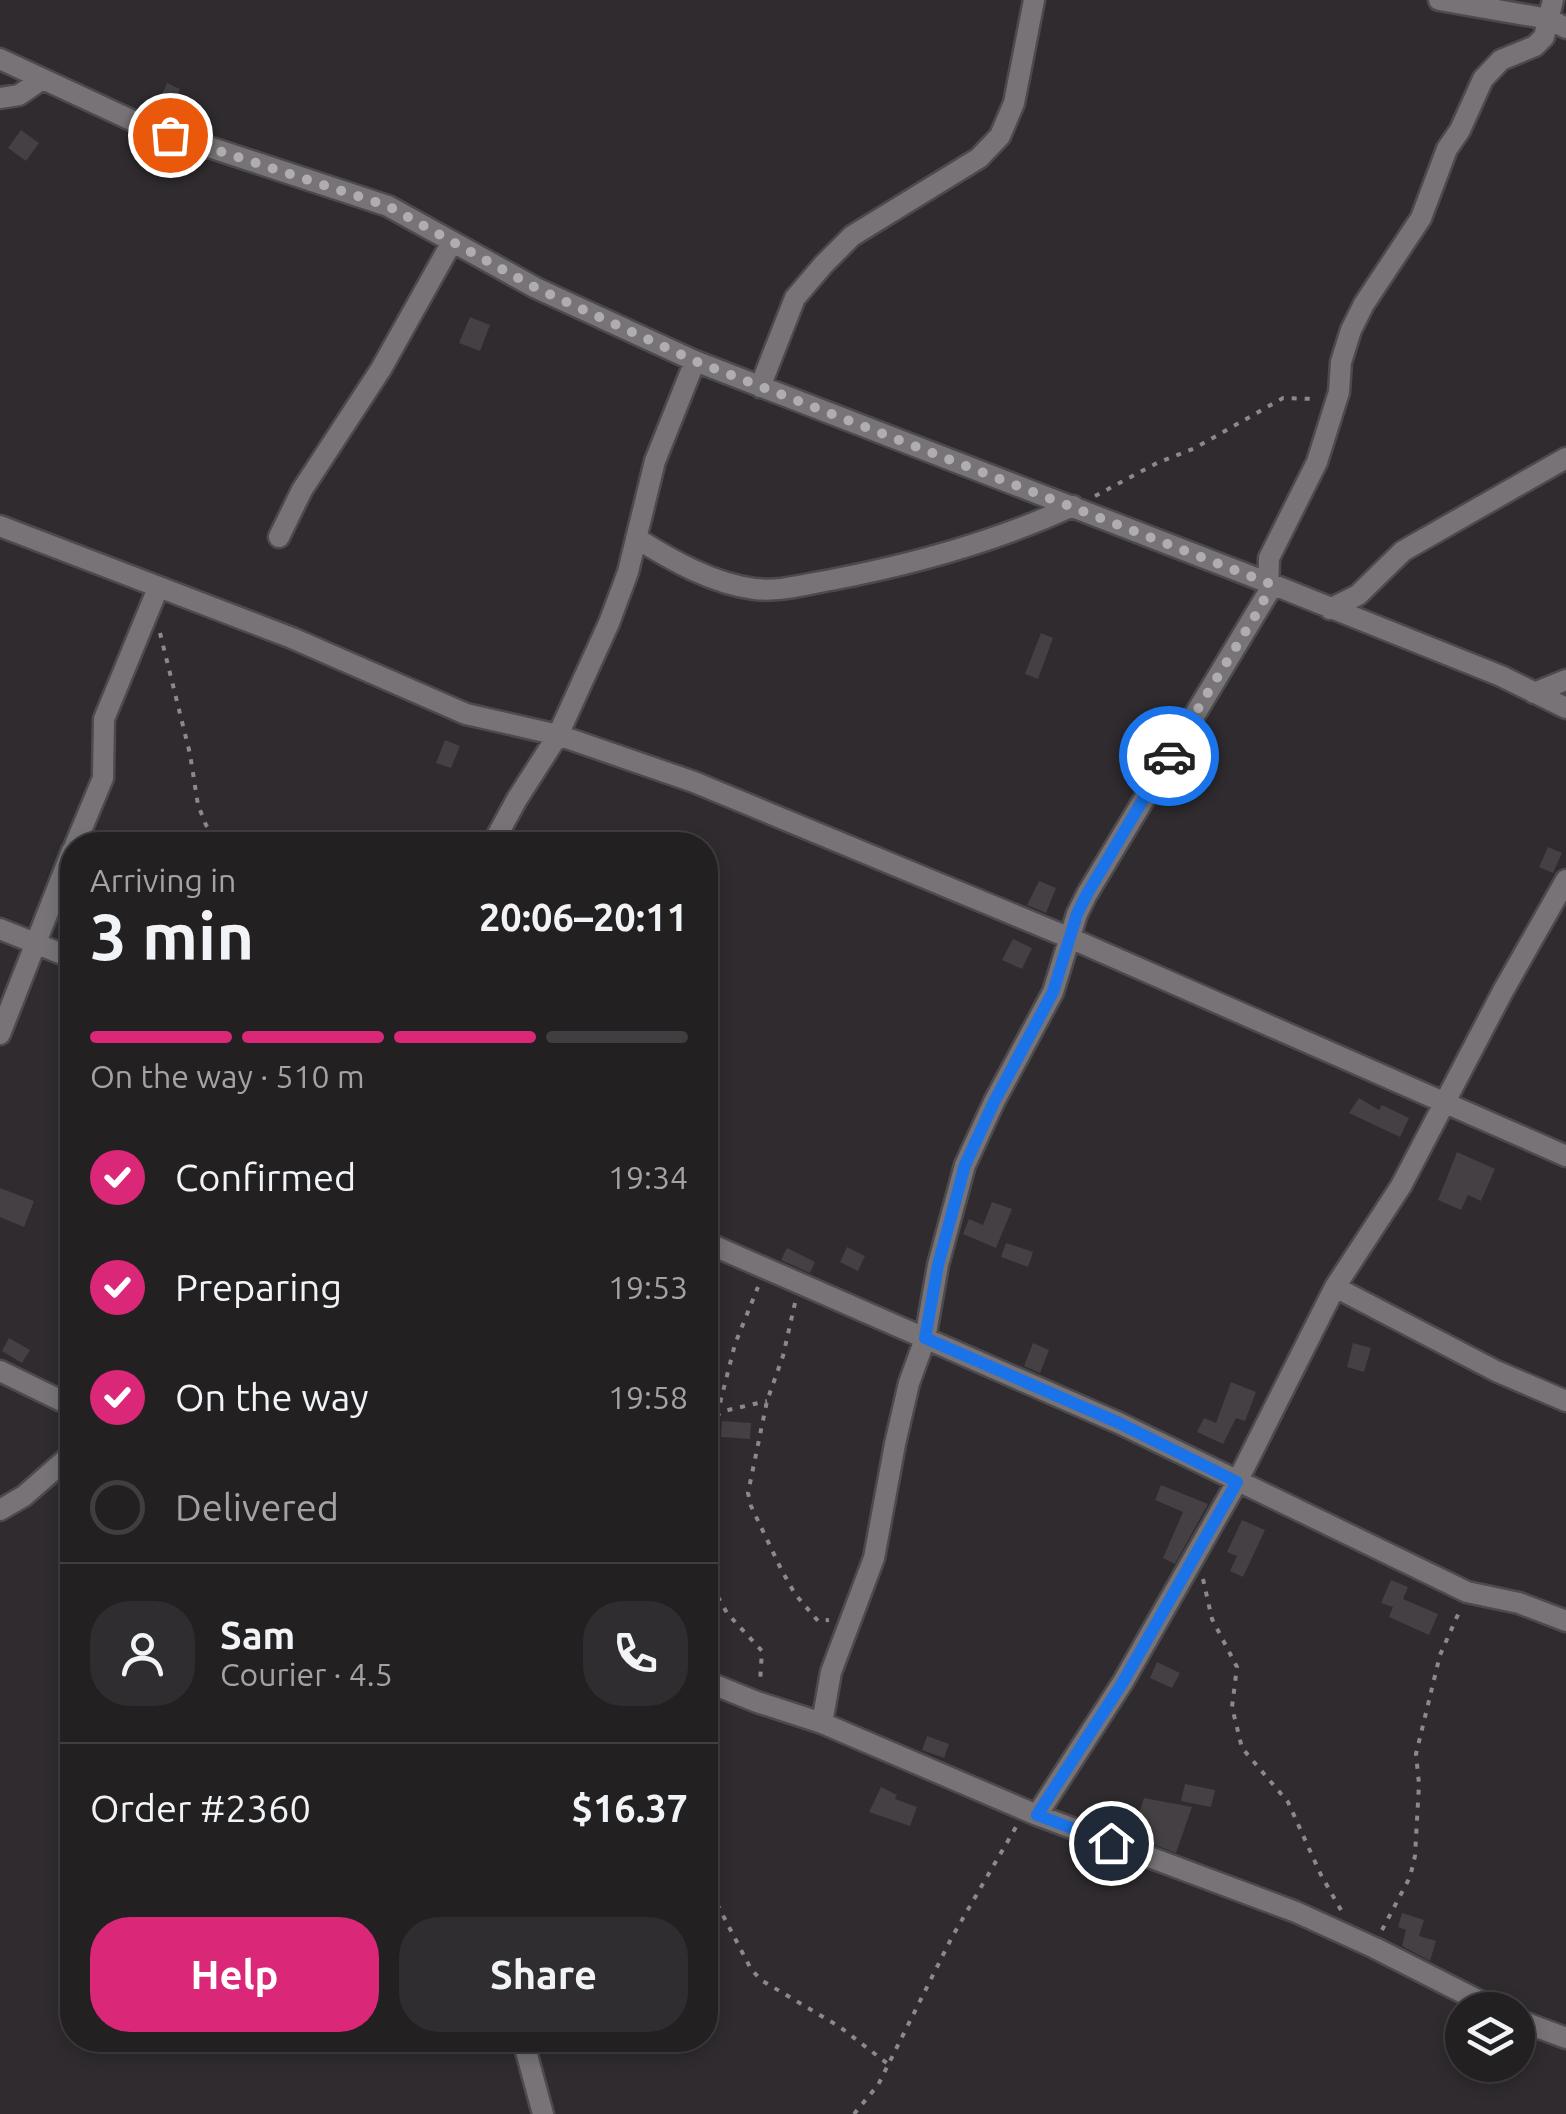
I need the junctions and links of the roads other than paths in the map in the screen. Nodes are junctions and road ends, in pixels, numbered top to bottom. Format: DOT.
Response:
graph roads {
  1 [pos="1034,0"];
  2 [pos="1438,0"];
  3 [pos="1556,16"];
  4 [pos="0,59"];
  5 [pos="41,80"];
  6 [pos="0,98"];
  7 [pos="452,242"];
  8 [pos="695,361"];
  9 [pos="760,387"];
  10 [pos="1566,458"];
  11 [pos="1073,506"];
  12 [pos="0,526"];
  13 [pos="279,537"];
  14 [pos="636,538"];
  15 [pos="1268,583"];
  16 [pos="158,588"];
  17 [pos="1330,608"];
  18 [pos="1566,680"];
  19 [pos="1534,693"];
  20 [pos="1566,708"];
  21 [pos="558,735"];
  22 [pos="81,832"];
  23 [pos="499,832"];
  24 [pos="1566,880"];
  25 [pos="60,882"];
  26 [pos="0,929"];
  27 [pos="1070,938"];
  28 [pos="34,944"];
  29 [pos="60,954"];
  30 [pos="0,1034"];
  31 [pos="1444,1104"];
  32 [pos="1566,1156"];
  33 [pos="718,1248"];
  34 [pos="1336,1287"];
  35 [pos="925,1338"];
  36 [pos="0,1370"];
  37 [pos="60,1400"];
  38 [pos="1566,1402"];
  39 [pos="60,1464"];
  40 [pos="1237,1482"];
  41 [pos="0,1510"];
  42 [pos="1566,1621"];
  43 [pos="718,1686"];
  44 [pos="822,1723"];
  45 [pos="1031,1812"];
  46 [pos="1462,1992"];
  47 [pos="1535,2026"];
  48 [pos="1566,2038"];
  49 [pos="526,2052"];
  50 [pos="543,2114"];
  1 -- 9 [label="street"];
  2 -- 3 [label="street"];
  3 -- 15 [label="street"];
  4 -- 5 [label="street"];
  5 -- 6 [label="street"];
  5 -- 7 [label="street"];
  7 -- 8 [label="street"];
  7 -- 13 [label="street"];
  8 -- 9 [label="street"];
  8 -- 14 [label="street"];
  9 -- 11 [label="street"];
  10 -- 17 [label="street"];
  11 -- 14 [label="street"];
  11 -- 15 [label="street"];
  12 -- 16 [label="street"];
  14 -- 21 [label="street"];
  15 -- 17 [label="street"];
  15 -- 27 [label="street"];
  16 -- 21 [label="street"];
  16 -- 22 [label="street"];
  17 -- 19 [label="street"];
  18 -- 19 [label="street"];
  19 -- 20 [label="street"];
  21 -- 23 [label="street"];
  21 -- 27 [label="street"];
  24 -- 31 [label="street"];
  25 -- 28 [label="street"];
  26 -- 28 [label="street"];
  27 -- 31 [label="street"];
  27 -- 35 [label="street"];
  28 -- 29 [label="street"];
  28 -- 30 [label="street"];
  31 -- 32 [label="street"];
  31 -- 34 [label="street"];
  33 -- 35 [label="street"];
  34 -- 38 [label="street"];
  34 -- 40 [label="street"];
  35 -- 40 [label="street"];
  35 -- 44 [label="street"];
  36 -- 37 [label="street"];
  39 -- 41 [label="street"];
  40 -- 42 [label="street"];
  40 -- 45 [label="street"];
  43 -- 44 [label="street"];
  44 -- 45 [label="street"];
  45 -- 46 [label="street"];
  47 -- 48 [label="street"];
  49 -- 50 [label="street"];
}
